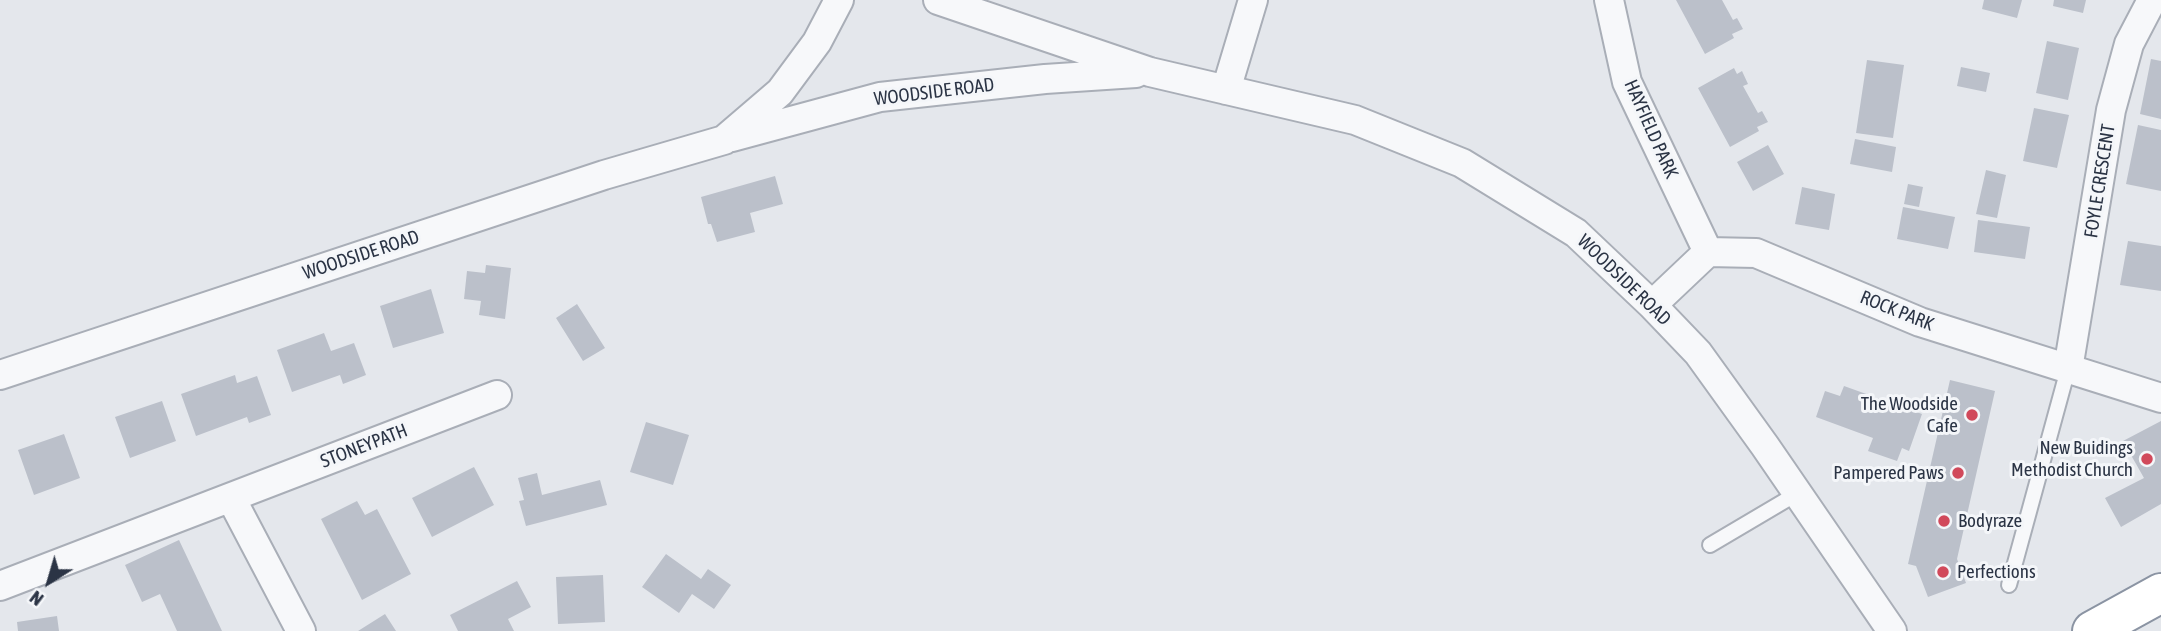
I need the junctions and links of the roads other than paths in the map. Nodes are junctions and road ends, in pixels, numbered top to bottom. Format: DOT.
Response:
graph roads {
  1 [pos="839,0"];
  2 [pos="938,0"];
  3 [pos="1252,0"];
  4 [pos="1609,0"];
  5 [pos="2152,0"];
  6 [pos="1150,72"];
  7 [pos="1226,90"];
  8 [pos="724,140"];
  9 [pos="1707,252"];
  10 [pos="1652,305"];
  11 [pos="2068,369"];
  12 [pos="0,374"];
  13 [pos="497,395"];
  14 [pos="2161,398"];
  15 [pos="1798,493"];
  16 [pos="232,498"];
  17 [pos="1710,545"];
  18 [pos="2009,585"];
  19 [pos="0,586"];
  20 [pos="2143,612"];
  21 [pos="301,631"];
  22 [pos="1892,631"];
  23 [pos="2092,631"];
  1 -- 8 [label="street, WOODSIDE ROAD"];
  2 -- 6 [label="street, WOODSIDE ROAD"];
  3 -- 7 [label="street"];
  4 -- 9 [label="street, HAYFIELD PARK"];
  5 -- 11 [label="street, FOYLE CRESCENT"];
  6 -- 7 [label="street, WOODSIDE ROAD"];
  6 -- 8 [label="street, WOODSIDE ROAD"];
  7 -- 10 [label="street, WOODSIDE ROAD"];
  8 -- 12 [label="street, WOODSIDE ROAD"];
  9 -- 10 [label="street"];
  9 -- 11 [label="street, ROCK PARK"];
  10 -- 15 [label="street, WOODSIDE ROAD"];
  11 -- 14 [label="street, ROCK PARK"];
  11 -- 18 [label="lane"];
  13 -- 16 [label="street, STONEYPATH"];
  15 -- 17 [label="lane"];
  15 -- 22 [label="street, WOODSIDE ROAD"];
  16 -- 19 [label="street, STONEYPATH"];
  16 -- 21 [label="street"];
  20 -- 23 [label="highway"];
}
